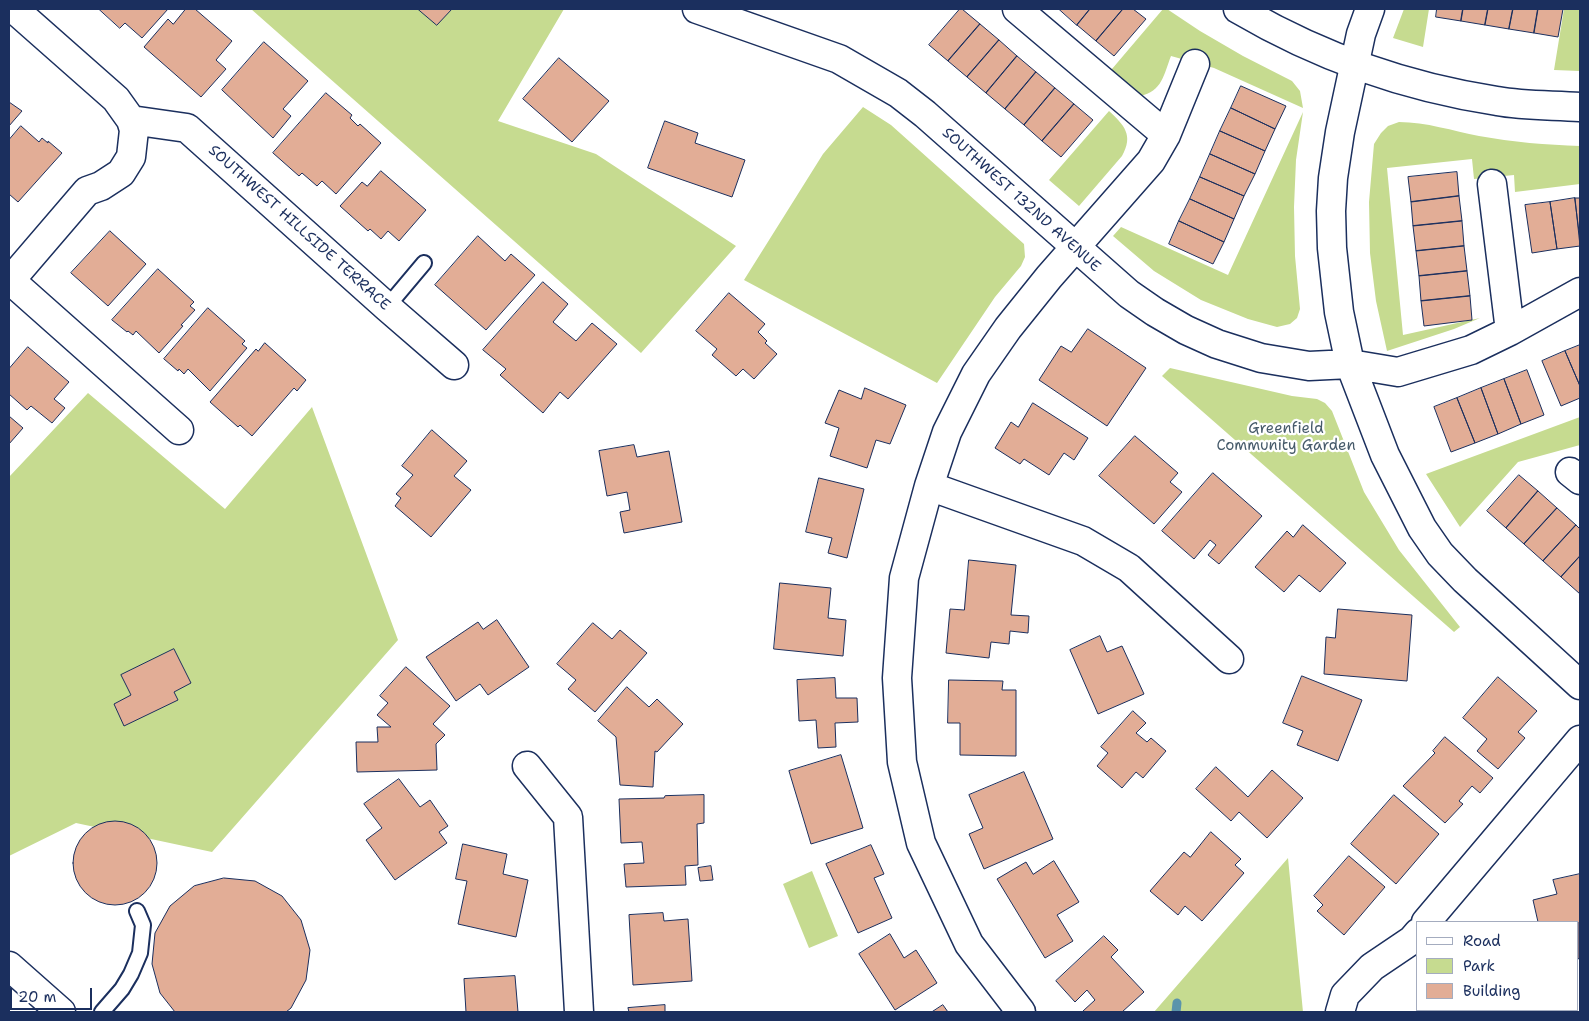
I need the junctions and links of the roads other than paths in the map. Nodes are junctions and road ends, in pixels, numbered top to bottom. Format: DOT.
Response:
graph roads {
  1 [pos="14,9"];
  2 [pos="697,9"];
  3 [pos="1018,9"];
  4 [pos="1238,9"];
  5 [pos="1370,9"];
  6 [pos="1195,64"];
  7 [pos="1355,65"];
  8 [pos="1580,107"];
  9 [pos="131,120"];
  10 [pos="1166,135"];
  11 [pos="1492,184"];
  12 [pos="1074,247"];
  13 [pos="424,263"];
  14 [pos="9,281"];
  15 [pos="1580,292"];
  16 [pos="387,307"];
  17 [pos="1510,331"];
  18 [pos="1350,364"];
  19 [pos="454,365"];
  20 [pos="179,430"];
  21 [pos="929,486"];
  22 [pos="1229,659"];
  23 [pos="1580,686"];
  24 [pos="1580,740"];
  25 [pos="527,766"];
  26 [pos="137,911"];
  27 [pos="1427,921"];
  28 [pos="1416,935"];
  29 [pos="9,966"];
  30 [pos="61,1012"];
  31 [pos="102,1012"];
  32 [pos="578,1012"];
  33 [pos="1021,1012"];
  34 [pos="1340,1012"];
  1 -- 9 [label="street"];
  2 -- 12 [label="street, SOUTHWEST 132ND AVENUE"];
  3 -- 10 [label="street"];
  4 -- 7 [label="street"];
  5 -- 7 [label="street"];
  6 -- 10 [label="street"];
  7 -- 8 [label="street"];
  7 -- 18 [label="street"];
  9 -- 14 [label="street"];
  9 -- 16 [label="street, SOUTHWEST HILLSIDE TERRACE"];
  10 -- 12 [label="street"];
  11 -- 17 [label="street"];
  12 -- 18 [label="street, SOUTHWEST 132ND AVENUE"];
  12 -- 21 [label="street"];
  13 -- 16 [label="lane"];
  14 -- 20 [label="street"];
  15 -- 17 [label="street, SOUTHWEST 132ND AVENUE"];
  16 -- 19 [label="street, SOUTHWEST HILLSIDE TERRACE"];
  17 -- 18 [label="street, SOUTHWEST 132ND AVENUE"];
  18 -- 23 [label="street"];
  21 -- 22 [label="street"];
  21 -- 33 [label="street"];
  24 -- 27 [label="street"];
  25 -- 32 [label="street"];
  26 -- 31 [label="lane"];
  28 -- 34 [label="street"];
  29 -- 30 [label="street"];
}
